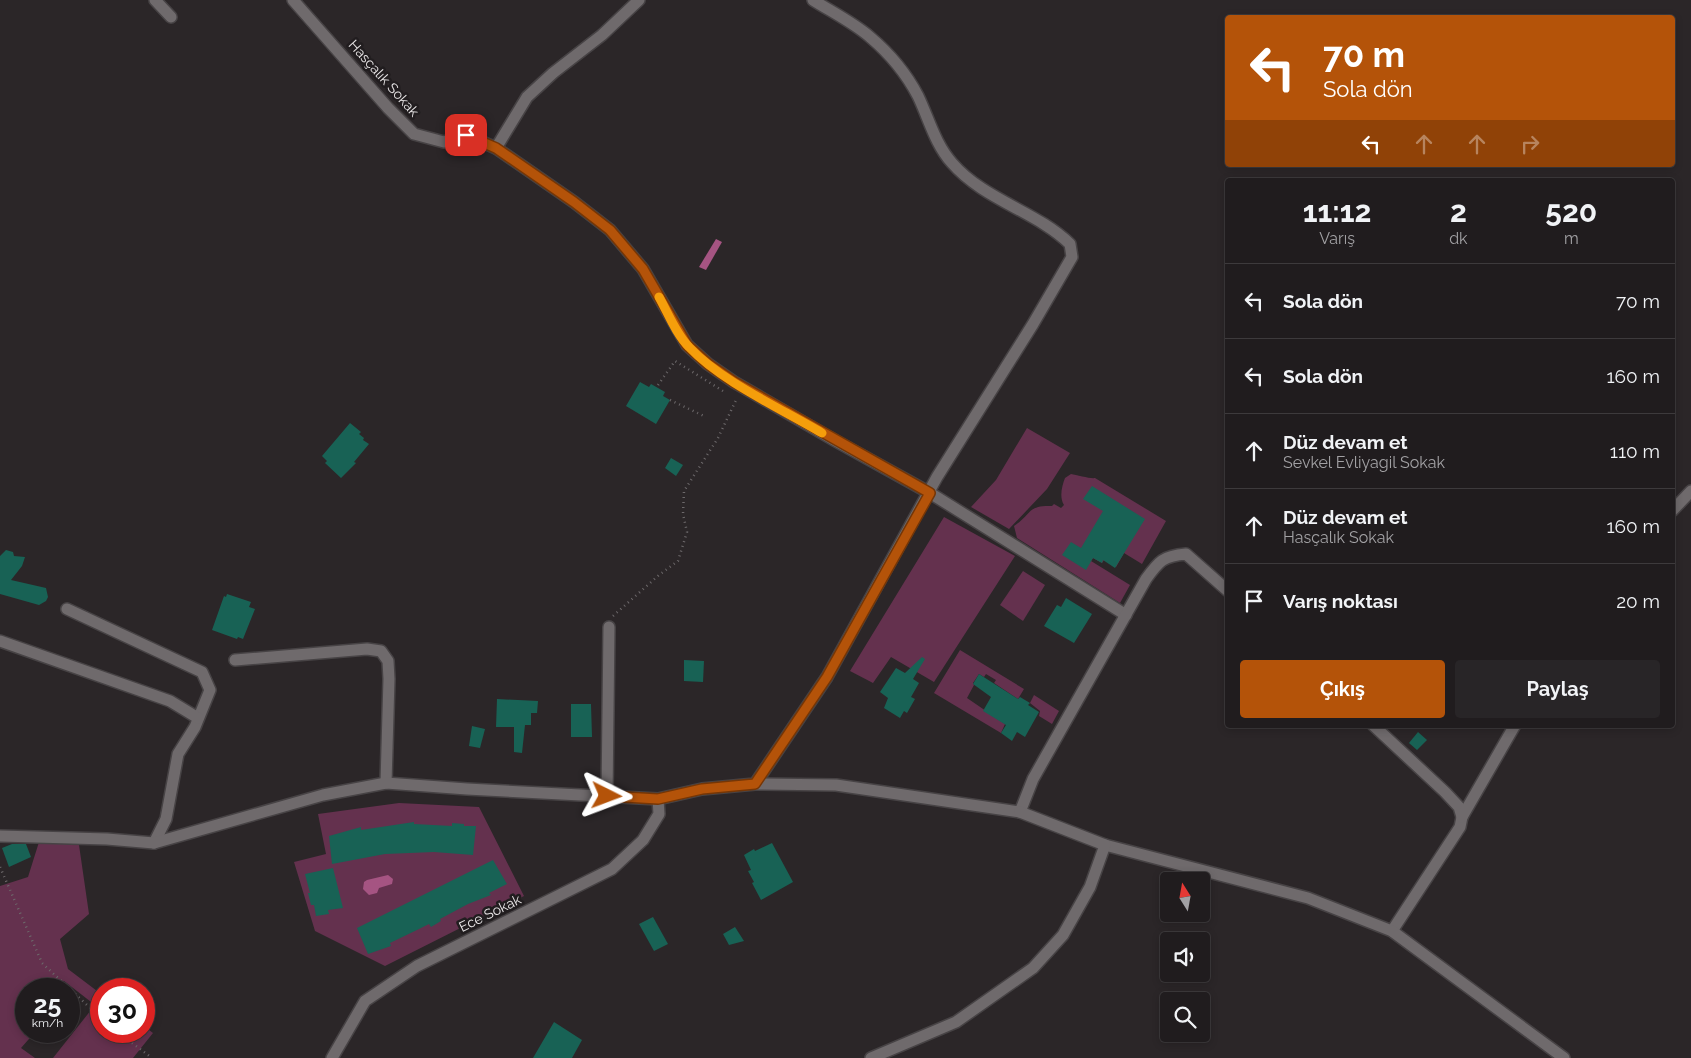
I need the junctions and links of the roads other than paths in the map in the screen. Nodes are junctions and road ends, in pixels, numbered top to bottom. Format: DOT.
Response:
graph roads {
  1 [pos="155,0"];
  2 [pos="293,0"];
  3 [pos="639,0"];
  4 [pos="813,0"];
  5 [pos="171,17"];
  6 [pos="496,148"];
  7 [pos="1691,491"];
  8 [pos="930,493"];
  9 [pos="1675,507"];
  10 [pos="1225,588"];
  11 [pos="67,608"];
  12 [pos="1126,615"];
  13 [pos="609,628"];
  14 [pos="0,641"];
  15 [pos="236,660"];
  16 [pos="198,718"];
  17 [pos="1376,728"];
  18 [pos="1514,728"];
  19 [pos="386,783"];
  20 [pos="755,784"];
  21 [pos="607,796"];
  22 [pos="658,799"];
  23 [pos="1020,812"];
  24 [pos="1462,817"];
  25 [pos="0,836"];
  26 [pos="154,843"];
  27 [pos="1105,845"];
  28 [pos="1392,931"];
  29 [pos="332,1058"];
  30 [pos="872,1058"];
  31 [pos="1564,1058"];
  1 -- 5 [label="street"];
  2 -- 6 [label="street, Hasçalık Sokak"];
  3 -- 6 [label="street"];
  4 -- 8 [label="street"];
  6 -- 8 [label="street, Hasçalık Sokak"];
  7 -- 9 [label="street"];
  8 -- 12 [label="street, Hasçalık Sokak"];
  8 -- 20 [label="street"];
  10 -- 12 [label="street"];
  11 -- 16 [label="street"];
  12 -- 23 [label="street"];
  13 -- 21 [label="street"];
  14 -- 16 [label="street"];
  15 -- 19 [label="street"];
  16 -- 26 [label="street"];
  17 -- 24 [label="street"];
  18 -- 24 [label="street"];
  19 -- 21 [label="street"];
  19 -- 26 [label="street"];
  20 -- 22 [label="street"];
  20 -- 23 [label="street"];
  21 -- 22 [label="street"];
  22 -- 29 [label="street, Ece Sokak"];
  23 -- 27 [label="street"];
  24 -- 28 [label="street"];
  25 -- 26 [label="street"];
  27 -- 28 [label="street"];
  27 -- 30 [label="street"];
  28 -- 31 [label="street"];
}
